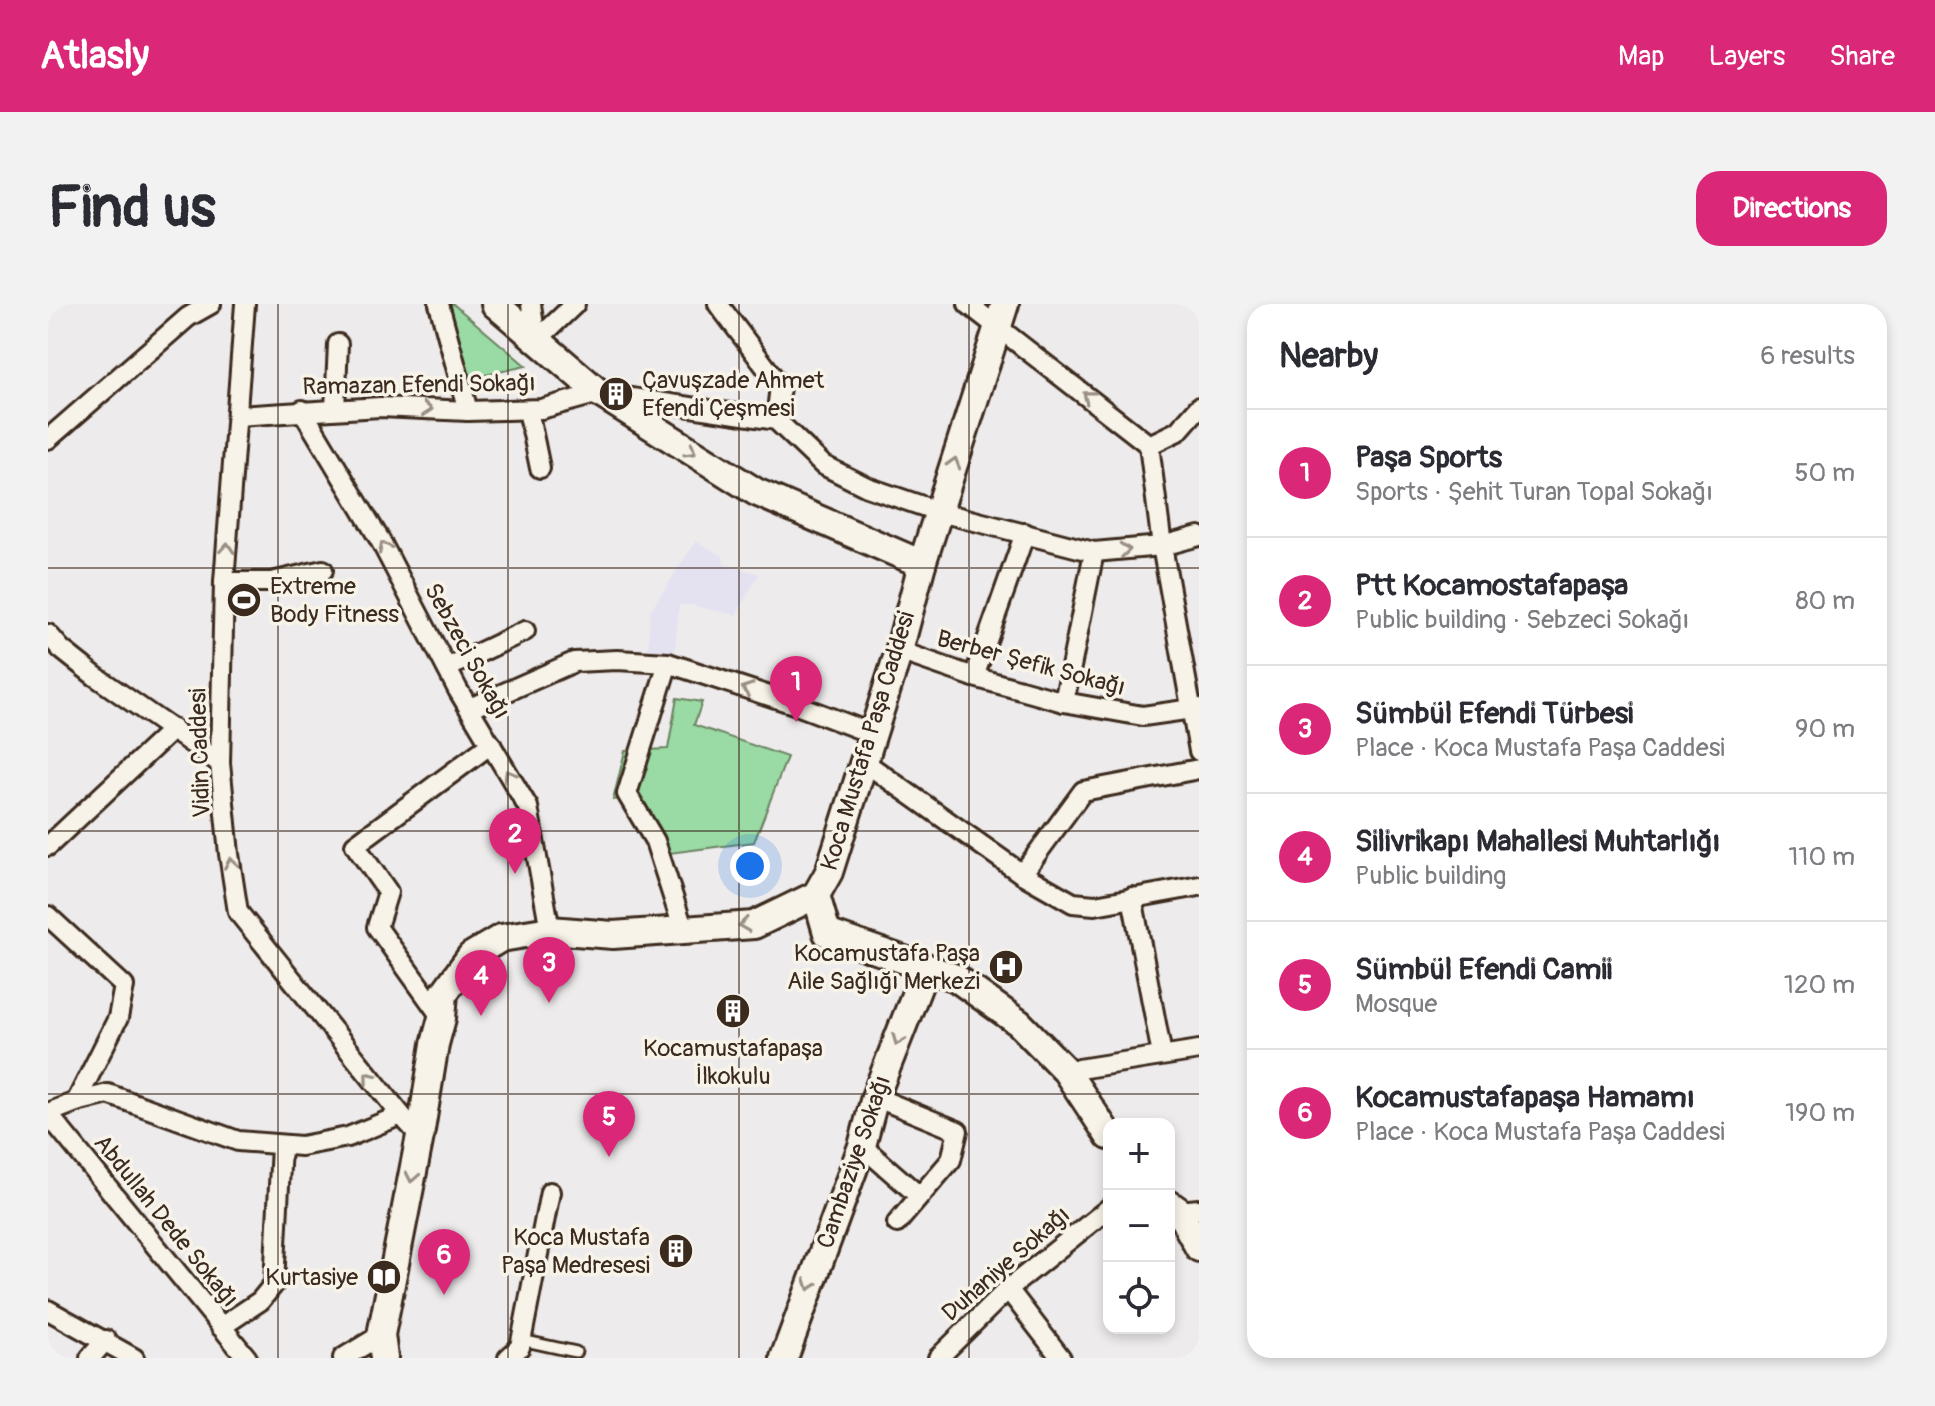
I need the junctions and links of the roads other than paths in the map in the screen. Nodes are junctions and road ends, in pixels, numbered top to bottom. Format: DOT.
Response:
graph roads {
  1 [pos="211,304"];
  2 [pos="245,304"];
  3 [pos="439,304"];
  4 [pos="495,304"];
  5 [pos="531,304"];
  6 [pos="575,304"];
  7 [pos="718,304"];
  8 [pos="968,304"];
  9 [pos="182,310"];
  10 [pos="1002,315"];
  11 [pos="536,341"];
  12 [pos="338,344"];
  13 [pos="599,393"];
  14 [pos="1199,407"];
  15 [pos="335,409"];
  16 [pos="302,410"];
  17 [pos="528,410"];
  18 [pos="468,411"];
  19 [pos="237,416"];
  20 [pos="776,420"];
  21 [pos="1199,428"];
  22 [pos="48,439"];
  23 [pos="1149,445"];
  24 [pos="540,468"];
  25 [pos="940,512"];
  26 [pos="1025,533"];
  27 [pos="1199,536"];
  28 [pos="1162,546"];
  29 [pos="1094,552"];
  30 [pos="922,564"];
  31 [pos="323,570"];
  32 [pos="224,582"];
  33 [pos="525,631"];
  34 [pos="48,634"];
  35 [pos="899,651"];
  36 [pos="668,663"];
  37 [pos="447,668"];
  38 [pos="974,677"];
  39 [pos="1064,702"];
  40 [pos="470,708"];
  41 [pos="1195,709"];
  42 [pos="173,729"];
  43 [pos="873,734"];
  44 [pos="491,744"];
  45 [pos="1199,751"];
  46 [pos="863,761"];
  47 [pos="220,763"];
  48 [pos="1199,769"];
  49 [pos="48,846"];
  50 [pos="1022,874"];
  51 [pos="1199,886"];
  52 [pos="816,895"];
  53 [pos="1132,897"];
  54 [pos="48,916"];
  55 [pos="550,930"];
  56 [pos="684,931"];
  57 [pos="926,967"];
  58 [pos="442,1018"];
  59 [pos="1199,1050"];
  60 [pos="1162,1055"];
  61 [pos="1066,1071"];
  62 [pos="875,1097"];
  63 [pos="76,1102"];
  64 [pos="48,1113"];
  65 [pos="401,1115"];
  66 [pos="1103,1127"];
  67 [pos="420,1136"];
  68 [pos="281,1146"];
  69 [pos="862,1146"];
  70 [pos="550,1192"];
  71 [pos="918,1195"];
  72 [pos="1182,1208"];
  73 [pos="1103,1213"];
  74 [pos="897,1223"];
  75 [pos="1199,1248"];
  76 [pos="1008,1289"];
  77 [pos="48,1310"];
  78 [pos="221,1327"];
  79 [pos="106,1340"];
  80 [pos="382,1347"];
  81 [pos="516,1348"];
  82 [pos="576,1352"];
  83 [pos="90,1358"];
  84 [pos="134,1358"];
  85 [pos="247,1358"];
  86 [pos="343,1358"];
  87 [pos="784,1358"];
  88 [pos="938,1358"];
  89 [pos="1061,1358"];
  1 -- 9 [label="street"];
  2 -- 19 [label="street, Vidin Caddesi"];
  3 -- 18 [label="street"];
  4 -- 11 [label="street"];
  5 -- 11 [label="street"];
  6 -- 11 [label="street"];
  7 -- 20 [label="street"];
  8 -- 10 [label="street"];
  9 -- 22 [label="street"];
  23 -- 10 [label="street, one-way"];
  25 -- 10 [label="street, Koca Mustafa Paşa Caddesi, one-way"];
  11 -- 13 [label="street"];
  12 -- 15 [label="street"];
  13 -- 17 [label="street, Ramazan Efendi Sokağı"];
  13 -- 20 [label="street"];
  13 -- 30 [label="street, one-way"];
  14 -- 23 [label="street"];
  15 -- 16 [label="street, Ramazan Efendi Sokağı"];
  15 -- 18 [label="street, Ramazan Efendi Sokağı, one-way"];
  16 -- 19 [label="street, Ramazan Efendi Sokağı"];
  37 -- 16 [label="street, Sebzeci Sokağı, one-way"];
  17 -- 18 [label="street, Ramazan Efendi Sokağı"];
  17 -- 24 [label="street"];
  32 -- 19 [label="street, Vidin Caddesi, one-way"];
  20 -- 25 [label="street"];
  21 -- 23 [label="street"];
  23 -- 28 [label="street"];
  25 -- 26 [label="street"];
  25 -- 30 [label="street, Koca Mustafa Paşa Caddesi"];
  26 -- 29 [label="street"];
  26 -- 38 [label="street"];
  27 -- 28 [label="street"];
  29 -- 28 [label="street, one-way"];
  28 -- 41 [label="street"];
  29 -- 39 [label="street"];
  30 -- 35 [label="street, Koca Mustafa Paşa Caddesi"];
  31 -- 32 [label="street"];
  32 -- 47 [label="street, Vidin Caddesi"];
  33 -- 37 [label="street"];
  34 -- 42 [label="street"];
  35 -- 38 [label="street, Berber Şefik Sokağı"];
  35 -- 43 [label="street, Koca Mustafa Paşa Caddesi"];
  36 -- 40 [label="street"];
  43 -- 36 [label="street, one-way"];
  36 -- 56 [label="street"];
  37 -- 40 [label="street, Sebzeci Sokağı"];
  38 -- 39 [label="street, Berber Şefik Sokağı"];
  39 -- 41 [label="street, Berber Şefik Sokağı"];
  40 -- 44 [label="street, Sebzeci Sokağı"];
  41 -- 45 [label="street"];
  42 -- 47 [label="street"];
  42 -- 49 [label="street"];
  43 -- 46 [label="street, Koca Mustafa Paşa Caddesi"];
  55 -- 44 [label="street, Sebzeci Sokağı, one-way"];
  44 -- 58 [label="street"];
  46 -- 50 [label="street"];
  46 -- 52 [label="street, Koca Mustafa Paşa Caddesi"];
  65 -- 47 [label="street, Vidin Caddesi, one-way"];
  48 -- 50 [label="street"];
  50 -- 53 [label="street"];
  51 -- 53 [label="street"];
  52 -- 56 [label="street, Koca Mustafa Paşa Caddesi, one-way"];
  52 -- 57 [label="street"];
  53 -- 60 [label="street"];
  54 -- 63 [label="street"];
  55 -- 56 [label="street, Koca Mustafa Paşa Caddesi"];
  55 -- 58 [label="street, Koca Mustafa Paşa Caddesi"];
  57 -- 61 [label="street"];
  57 -- 62 [label="street, Cambaziye Sokağı, one-way"];
  58 -- 67 [label="street, Koca Mustafa Paşa Caddesi"];
  59 -- 60 [label="street"];
  60 -- 61 [label="street"];
  61 -- 66 [label="street"];
  62 -- 69 [label="street, Cambaziye Sokağı"];
  62 -- 71 [label="street"];
  63 -- 64 [label="street"];
  63 -- 68 [label="street"];
  64 -- 78 [label="street, Abdullah Dede Sokağı"];
  65 -- 67 [label="street, Vidin Caddesi"];
  65 -- 68 [label="street"];
  67 -- 80 [label="street, Koca Mustafa Paşa Caddesi, one-way"];
  68 -- 78 [label="street"];
  69 -- 71 [label="street"];
  69 -- 87 [label="street, Cambaziye Sokağı, one-way"];
  70 -- 81 [label="street"];
  71 -- 74 [label="street"];
  72 -- 75 [label="street"];
  73 -- 76 [label="street, Duhaniye Sokağı"];
  76 -- 88 [label="street, Duhaniye Sokağı"];
  76 -- 89 [label="street"];
  77 -- 79 [label="street"];
  78 -- 85 [label="street, Abdullah Dede Sokağı"];
  79 -- 83 [label="street"];
  79 -- 84 [label="street"];
  80 -- 86 [label="street"];
  81 -- 82 [label="lane"];
}
